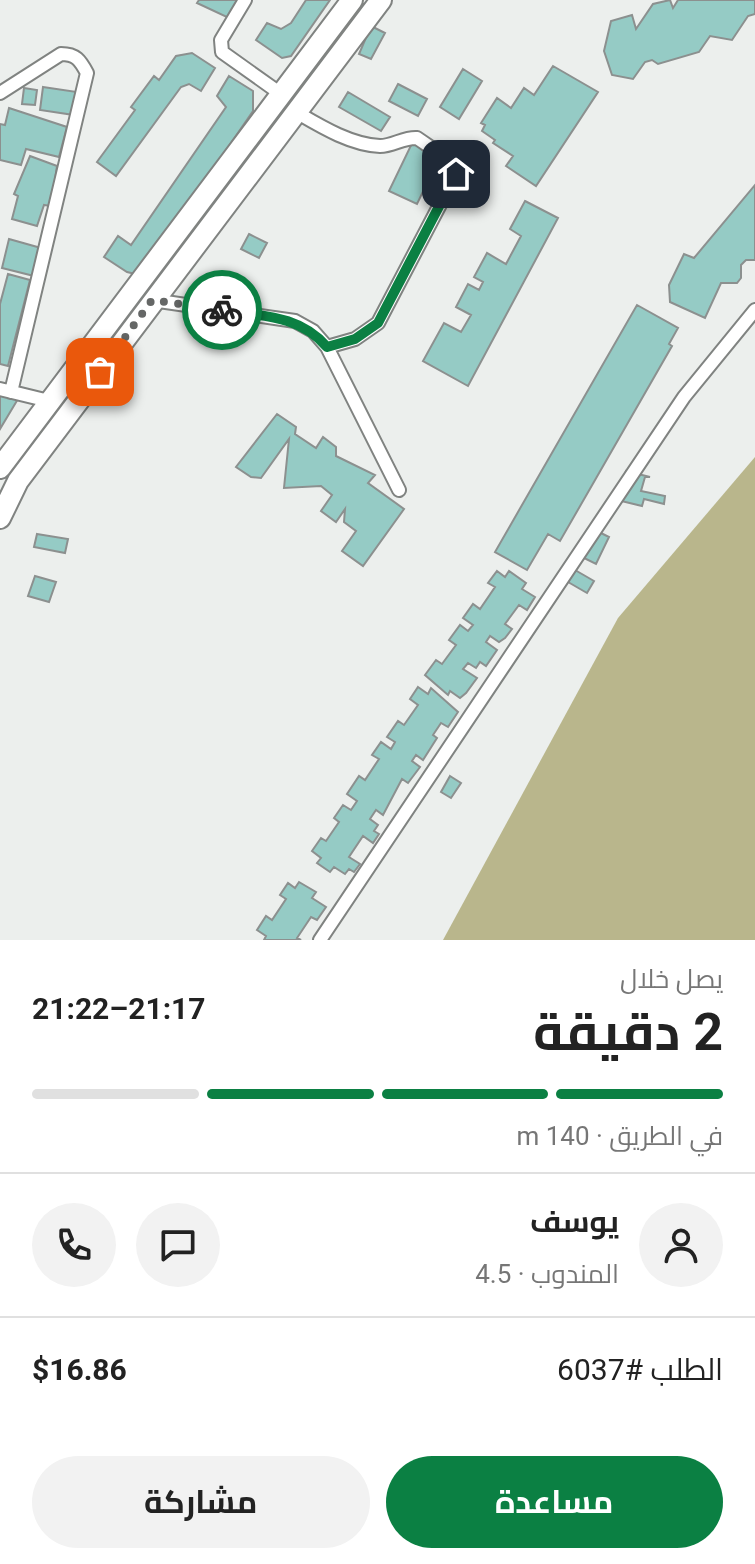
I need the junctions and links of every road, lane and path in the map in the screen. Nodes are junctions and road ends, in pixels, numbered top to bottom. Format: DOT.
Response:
graph roads {
  1 [pos="245,0"];
  2 [pos="352,0"];
  3 [pos="381,0"];
  4 [pos="0,93"];
  5 [pos="281,94"];
  6 [pos="296,112"];
  7 [pos="152,300"];
  8 [pos="755,310"];
  9 [pos="327,347"];
  10 [pos="5,391"];
  11 [pos="49,401"];
  12 [pos="0,468"];
  13 [pos="399,490"];
  14 [pos="0,518"];
  15 [pos="320,940"];
  1 -- 5 [label="street"];
  2 -- 5 [label="main road"];
  3 -- 6 [label="main road"];
  4 -- 10 [label="street"];
  5 -- 11 [label="main road"];
  6 -- 7 [label="main road"];
  6 -- 9 [label="street"];
  7 -- 9 [label="street"];
  7 -- 14 [label="main road"];
  8 -- 15 [label="street"];
  9 -- 13 [label="street"];
  10 -- 11 [label="street"];
  11 -- 12 [label="main road"];
}
